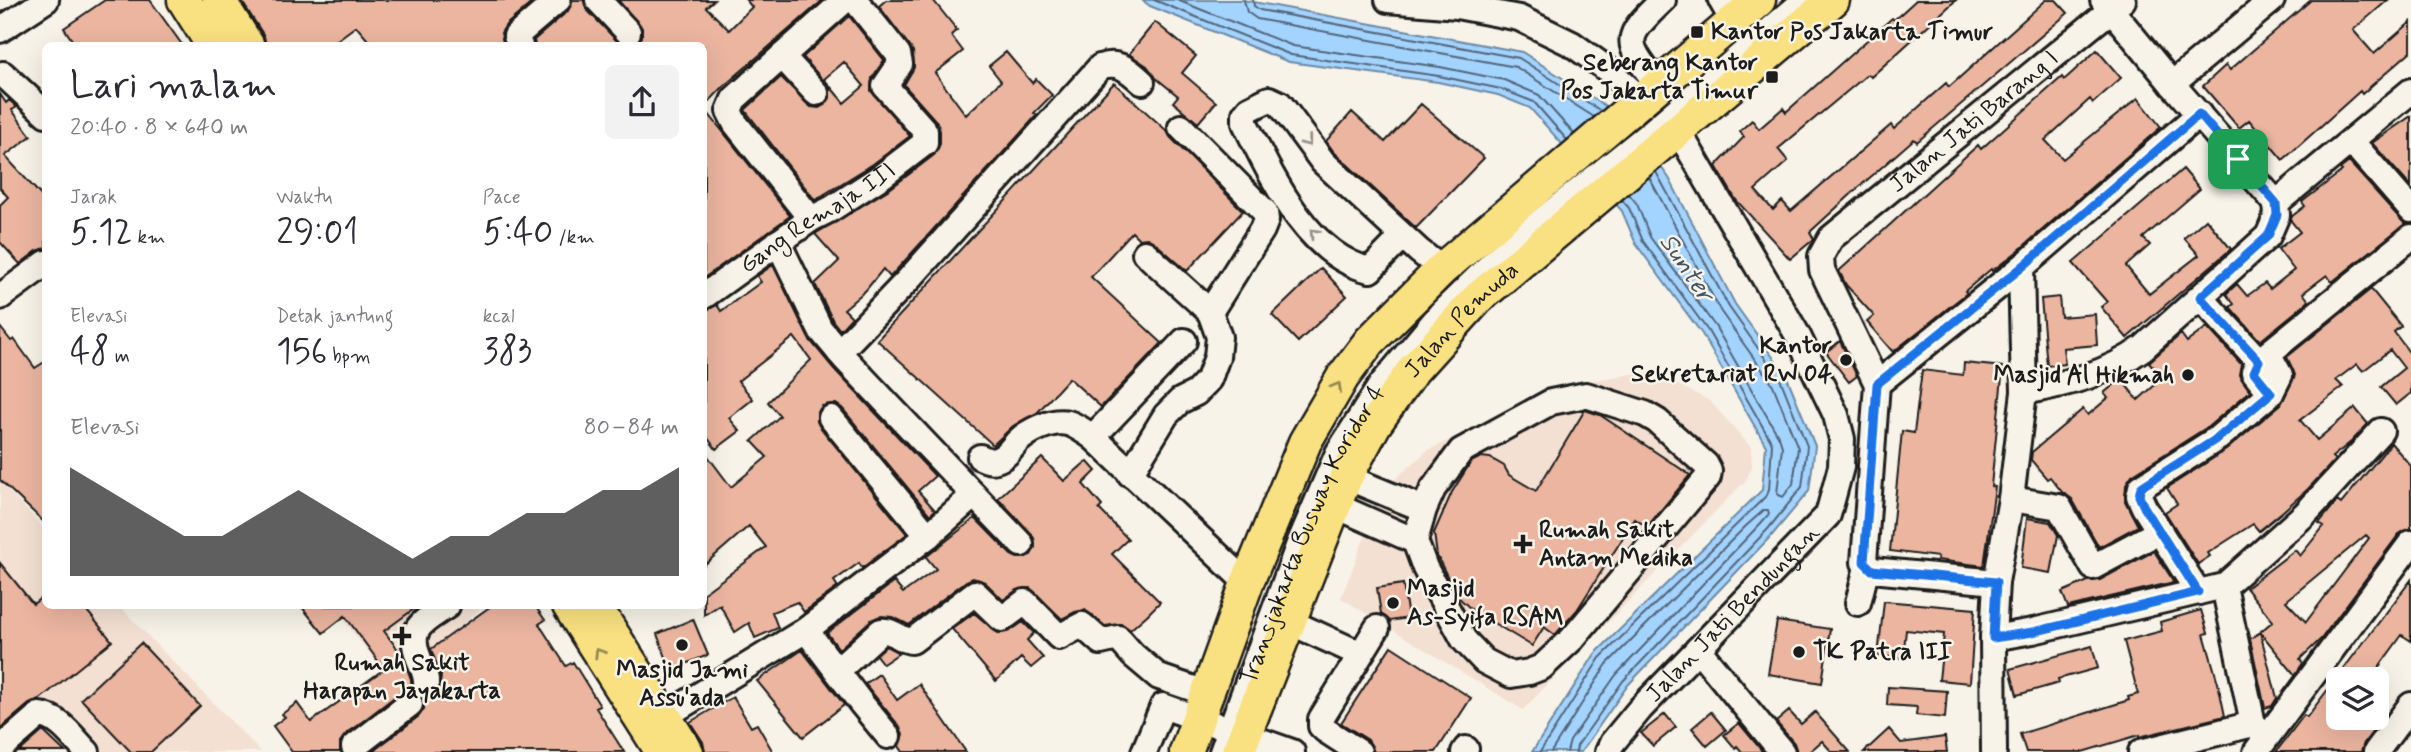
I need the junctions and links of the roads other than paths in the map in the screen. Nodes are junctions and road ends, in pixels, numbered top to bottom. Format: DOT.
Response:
graph roads {
  1 [pos="46,0"];
  2 [pos="184,0"];
  3 [pos="219,0"];
  4 [pos="558,0"];
  5 [pos="598,0"];
  6 [pos="845,0"];
  7 [pos="855,0"];
  8 [pos="1388,0"];
  9 [pos="1663,0"];
  10 [pos="1759,0"];
  11 [pos="1782,0"];
  12 [pos="1805,0"];
  13 [pos="1833,0"];
  14 [pos="2272,0"];
  15 [pos="2112,3"];
  16 [pos="1727,10"];
  17 [pos="0,30"];
  18 [pos="628,32"];
  19 [pos="210,42"];
  20 [pos="245,42"];
  21 [pos="518,42"];
  22 [pos="782,56"];
  23 [pos="1,73"];
  24 [pos="1142,82"];
  25 [pos="2172,84"];
  26 [pos="2411,92"];
  27 [pos="816,93"];
  28 [pos="42,110"];
  29 [pos="2199,114"];
  30 [pos="1651,116"];
  31 [pos="1181,127"];
  32 [pos="2352,142"];
  33 [pos="1575,184"];
  34 [pos="2276,203"];
  35 [pos="2411,210"];
  36 [pos="811,219"];
  37 [pos="1403,236"];
  38 [pos="2411,237"];
  39 [pos="778,242"];
  40 [pos="1145,253"];
  41 [pos="42,266"];
  42 [pos="2021,268"];
  43 [pos="1441,269"];
  44 [pos="707,294"];
  45 [pos="2200,297"];
  46 [pos="0,298"];
  47 [pos="1210,312"];
  48 [pos="1184,341"];
  49 [pos="839,352"];
  50 [pos="2264,358"];
  51 [pos="1877,384"];
  52 [pos="2024,392"];
  53 [pos="831,418"];
  54 [pos="2381,431"];
  55 [pos="1093,437"];
  56 [pos="980,457"];
  57 [pos="1130,474"];
  58 [pos="1340,491"];
  59 [pos="974,495"];
  60 [pos="2011,499"];
  61 [pos="1424,509"];
  62 [pos="2160,531"];
  63 [pos="928,536"];
  64 [pos="1415,541"];
  65 [pos="2411,543"];
  66 [pos="1021,544"];
  67 [pos="1867,567"];
  68 [pos="1996,582"];
  69 [pos="1247,583"];
  70 [pos="2224,586"];
  71 [pos="2198,592"];
  72 [pos="1858,603"];
  73 [pos="443,609"];
  74 [pos="571,609"];
  75 [pos="596,609"];
  76 [pos="1377,628"];
  77 [pos="1285,629"];
  78 [pos="806,630"];
  79 [pos="1993,638"];
  80 [pos="1698,649"];
  81 [pos="1356,661"];
  82 [pos="836,671"];
  83 [pos="2407,718"];
  84 [pos="1222,729"];
  85 [pos="888,736"];
  86 [pos="2258,738"];
  87 [pos="655,740"];
  88 [pos="354,747"];
  89 [pos="0,749"];
  90 [pos="2147,751"];
  91 [pos="87,752"];
  92 [pos="687,752"];
  93 [pos="1144,752"];
  94 [pos="1186,752"];
  95 [pos="1205,752"];
  96 [pos="1292,752"];
  97 [pos="1359,752"];
  98 [pos="1608,752"];
  99 [pos="1782,752"];
  100 [pos="1994,752"];
  101 [pos="2376,752"];
  1 -- 17 [label="street"];
  2 -- 19 [label="main road"];
  3 -- 20 [label="main road"];
  4 -- 21 [label="street"];
  5 -- 18 [label="street"];
  6 -- 22 [label="street"];
  7 -- 36 [label="street, Gang Remaja III"];
  8 -- 30 [label="street"];
  9 -- 30 [label="street"];
  10 -- 16 [label="main road, Jalan Pemuda"];
  11 -- 30 [label="street"];
  12 -- 30 [label="street"];
  13 -- 30 [label="main road, Jalan Pemuda"];
  14 -- 25 [label="street"];
  15 -- 25 [label="street"];
  15 -- 51 [label="street, Jalan Jati Barang I"];
  16 -- 30 [label="main road, Jalan Pemuda"];
  22 -- 27 [label="street"];
  22 -- 36 [label="street"];
  23 -- 28 [label="street"];
  24 -- 49 [label="street"];
  25 -- 29 [label="street"];
  26 -- 32 [label="street"];
  29 -- 34 [label="street"];
  29 -- 42 [label="street"];
  30 -- 33 [label="main road, Jalan Pemuda"];
  30 -- 33 [label="main road, Jalan Pemuda"];
  30 -- 80 [label="street, Jalan Jati Bendungan"];
  31 -- 47 [label="street"];
  32 -- 34 [label="street"];
  32 -- 35 [label="street"];
  33 -- 43 [label="main road, Jalan Pemuda"];
  33 -- 58 [label="main road, Jalan Pemuda"];
  33 -- 84 [label="street, Transjakarta Busway Koridor 4"];
  34 -- 45 [label="street"];
  36 -- 39 [label="street, Gang Remaja III"];
  37 -- 37 [label="street, one-way"];
  37 -- 43 [label="street"];
  38 -- 50 [label="street"];
  39 -- 44 [label="street, Gang Remaja III"];
  39 -- 49 [label="street"];
  40 -- 47 [label="street"];
  41 -- 46 [label="street"];
  42 -- 51 [label="street"];
  42 -- 52 [label="street"];
  69 -- 43 [label="main road, Jalan Pemuda, one-way"];
  45 -- 50 [label="street"];
  45 -- 52 [label="street"];
  47 -- 57 [label="street"];
  48 -- 55 [label="street"];
  49 -- 59 [label="street"];
  50 -- 62 [label="street"];
  51 -- 67 [label="street"];
  52 -- 60 [label="street"];
  53 -- 63 [label="street"];
  54 -- 70 [label="street"];
  55 -- 56 [label="street"];
  55 -- 57 [label="street"];
  57 -- 69 [label="street"];
  58 -- 61 [label="street"];
  58 -- 64 [label="street"];
  58 -- 77 [label="main road, Jalan Pemuda"];
  59 -- 63 [label="street"];
  59 -- 66 [label="street"];
  60 -- 62 [label="street"];
  60 -- 68 [label="street"];
  61 -- 64 [label="street"];
  61 -- 64 [label="street"];
  62 -- 71 [label="street"];
  63 -- 78 [label="street"];
  65 -- 86 [label="street"];
  67 -- 68 [label="street"];
  67 -- 72 [label="street"];
  68 -- 79 [label="street"];
  69 -- 84 [label="main road, Jalan Pemuda"];
  70 -- 71 [label="street"];
  70 -- 86 [label="street"];
  71 -- 79 [label="street"];
  73 -- 88 [label="street"];
  87 -- 74 [label="main road, one-way"];
  75 -- 87 [label="main road"];
  76 -- 81 [label="street"];
  77 -- 81 [label="street"];
  77 -- 84 [label="main road, Jalan Pemuda"];
  78 -- 82 [label="street"];
  78 -- 87 [label="street"];
  79 -- 100 [label="street"];
  80 -- 98 [label="street, Jalan Jati Bendungan"];
  80 -- 99 [label="street"];
  81 -- 97 [label="street"];
  82 -- 84 [label="street"];
  82 -- 85 [label="street"];
  83 -- 101 [label="street"];
  84 -- 93 [label="street"];
  84 -- 94 [label="main road, Jalan Pemuda"];
  84 -- 95 [label="street, Transjakarta Busway Koridor 4"];
  84 -- 96 [label="street"];
  86 -- 90 [label="street"];
  87 -- 92 [label="main road"];
  89 -- 91 [label="street"];
}
